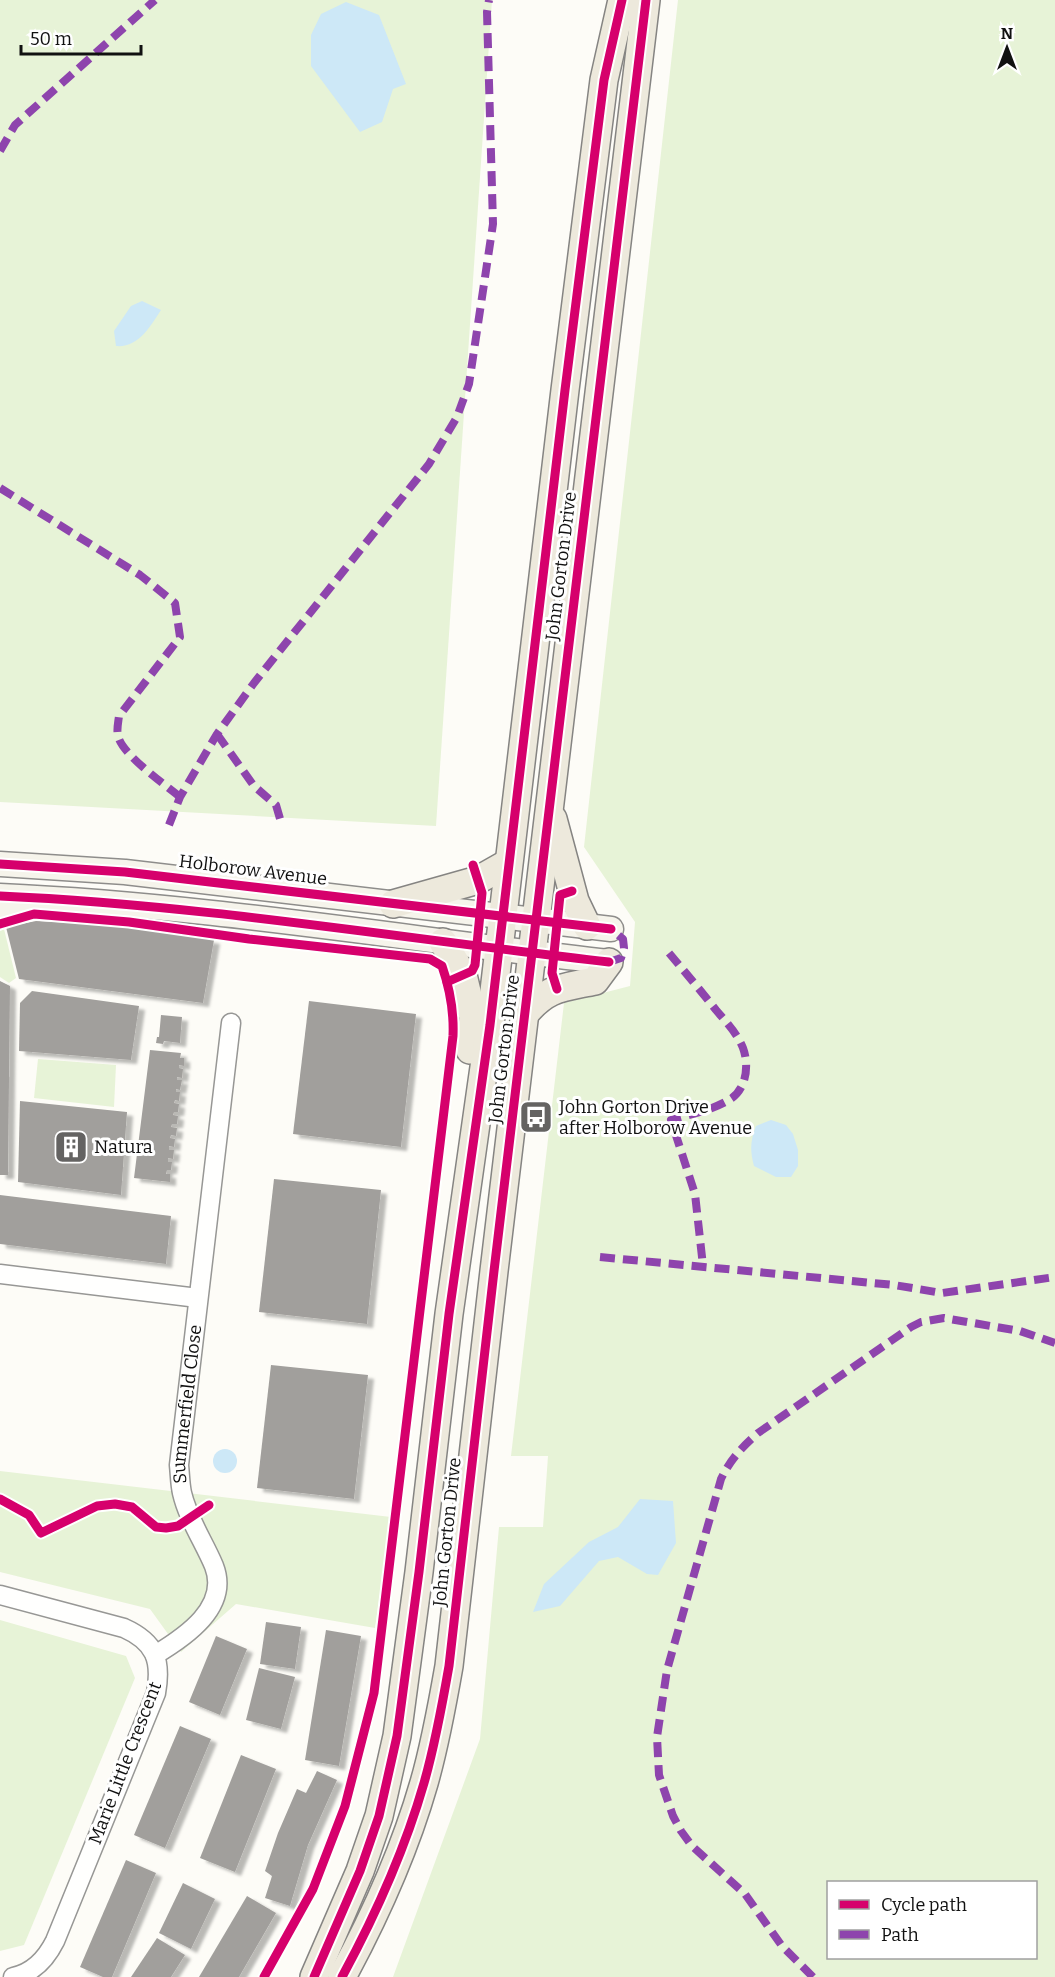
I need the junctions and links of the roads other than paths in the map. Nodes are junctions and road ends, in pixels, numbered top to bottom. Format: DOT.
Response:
graph roads {
  1 [pos="622,0"];
  2 [pos="646,0"];
  3 [pos="549,804"];
  4 [pos="508,863"];
  5 [pos="0,864"];
  6 [pos="0,896"];
  7 [pos="49,898"];
  8 [pos="393,904"];
  9 [pos="0,914"];
  10 [pos="502,916"];
  11 [pos="536,919"];
  12 [pos="599,927"];
  13 [pos="443,942"];
  14 [pos="498,949"];
  15 [pos="532,953"];
  16 [pos="609,962"];
  17 [pos="524,1016"];
  18 [pos="231,1023"];
  19 [pos="469,1173"];
  20 [pos="0,1274"];
  21 [pos="198,1298"];
  22 [pos="469,1484"];
  23 [pos="0,1595"];
  24 [pos="155,1655"];
  25 [pos="397,1736"];
  26 [pos="22,1976"];
  27 [pos="314,1977"];
  28 [pos="342,1977"];
  1 -- 4 [label="main road, John Gorton Drive"];
  2 -- 3 [label="main road, John Gorton Drive"];
  3 -- 11 [label="main road, John Gorton Drive"];
  3 -- 12 [label="main road"];
  4 -- 8 [label="main road"];
  4 -- 10 [label="main road, John Gorton Drive"];
  5 -- 8 [label="main road, Holborow Avenue"];
  6 -- 7 [label="main road"];
  7 -- 9 [label="main road"];
  7 -- 13 [label="main road"];
  8 -- 10 [label="main road, Holborow Avenue"];
  10 -- 11 [label="main road, Holborow Avenue"];
  10 -- 14 [label="main road, John Gorton Drive"];
  11 -- 12 [label="main road, Holborow Avenue"];
  11 -- 15 [label="main road, John Gorton Drive"];
  13 -- 14 [label="main road"];
  13 -- 19 [label="main road"];
  14 -- 15 [label="main road"];
  14 -- 19 [label="main road, John Gorton Drive"];
  15 -- 16 [label="main road"];
  15 -- 17 [label="main road, John Gorton Drive"];
  16 -- 17 [label="main road"];
  17 -- 22 [label="main road, John Gorton Drive"];
  18 -- 21 [label="street, Summerfield Close"];
  19 -- 25 [label="main road, John Gorton Drive"];
  20 -- 21 [label="street, Summerfield Close"];
  21 -- 24 [label="street, Summerfield Close"];
  22 -- 25 [label="main road"];
  22 -- 28 [label="main road, John Gorton Drive"];
  23 -- 24 [label="street, Marie Little Crescent"];
  24 -- 26 [label="street, Marie Little Crescent"];
  25 -- 27 [label="main road, John Gorton Drive"];
}
